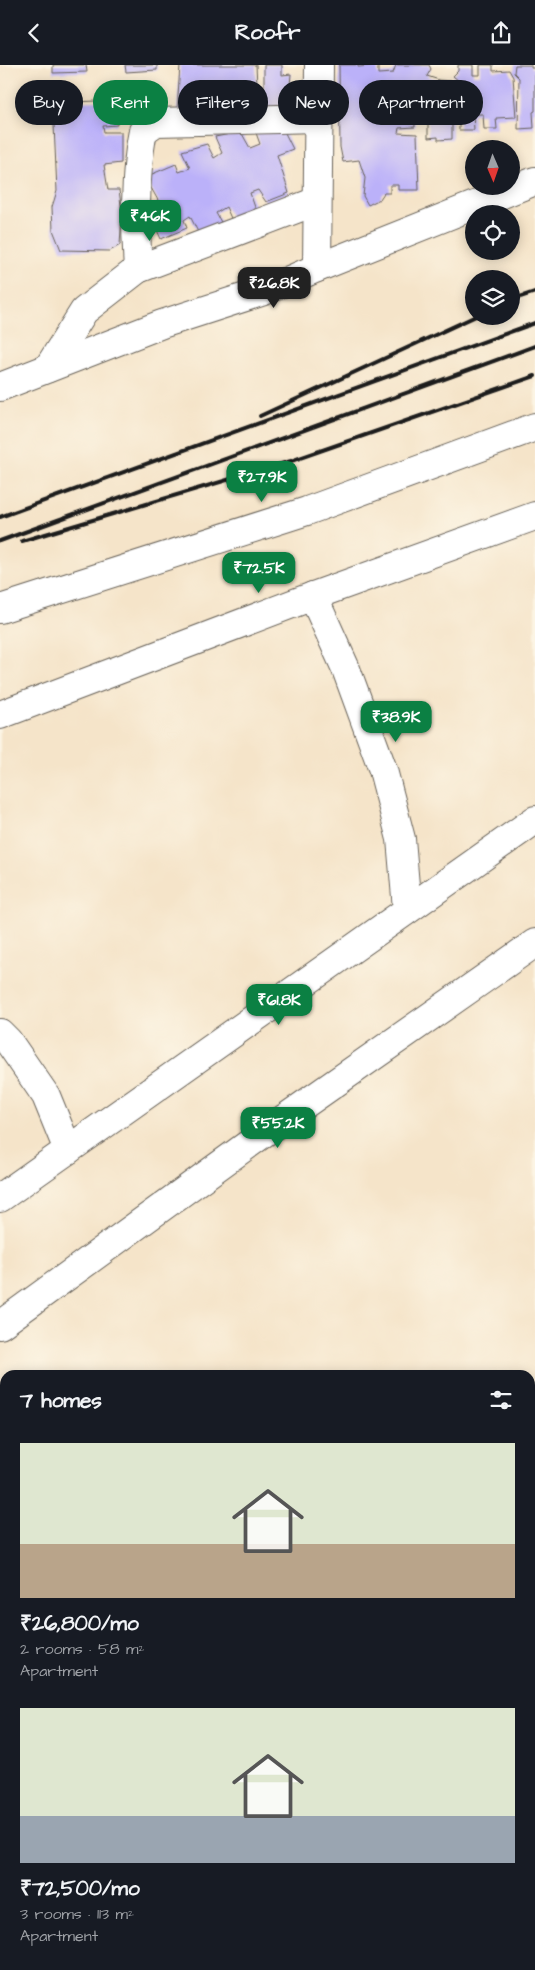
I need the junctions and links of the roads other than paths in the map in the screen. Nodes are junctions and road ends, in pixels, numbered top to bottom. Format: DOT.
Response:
graph roads {
  1 [pos="318,65"];
  2 [pos="318,80"];
  3 [pos="278,119"];
  4 [pos="318,125"];
  5 [pos="535,181"];
  6 [pos="318,201"];
  7 [pos="317,268"];
  8 [pos="138,269"];
  9 [pos="48,368"];
  10 [pos="0,387"];
  11 [pos="535,427"];
  12 [pos="535,516"];
  13 [pos="313,596"];
  14 [pos="0,609"];
  15 [pos="0,715"];
  16 [pos="535,820"];
  17 [pos="407,909"];
  18 [pos="535,943"];
  19 [pos="0,1033"];
  20 [pos="68,1150"];
  21 [pos="0,1198"];
  22 [pos="0,1325"];
  1 -- 2 [label="street"];
  3 -- 8 [label="street"];
  4 -- 6 [label="street"];
  5 -- 7 [label="street"];
  6 -- 7 [label="street"];
  6 -- 8 [label="street"];
  7 -- 9 [label="street"];
  8 -- 9 [label="street"];
  9 -- 10 [label="street"];
  11 -- 14 [label="street"];
  12 -- 13 [label="street"];
  13 -- 15 [label="street"];
  13 -- 17 [label="street"];
  16 -- 17 [label="street"];
  17 -- 20 [label="street"];
  18 -- 22 [label="street"];
  19 -- 20 [label="street"];
  20 -- 21 [label="street"];
}
